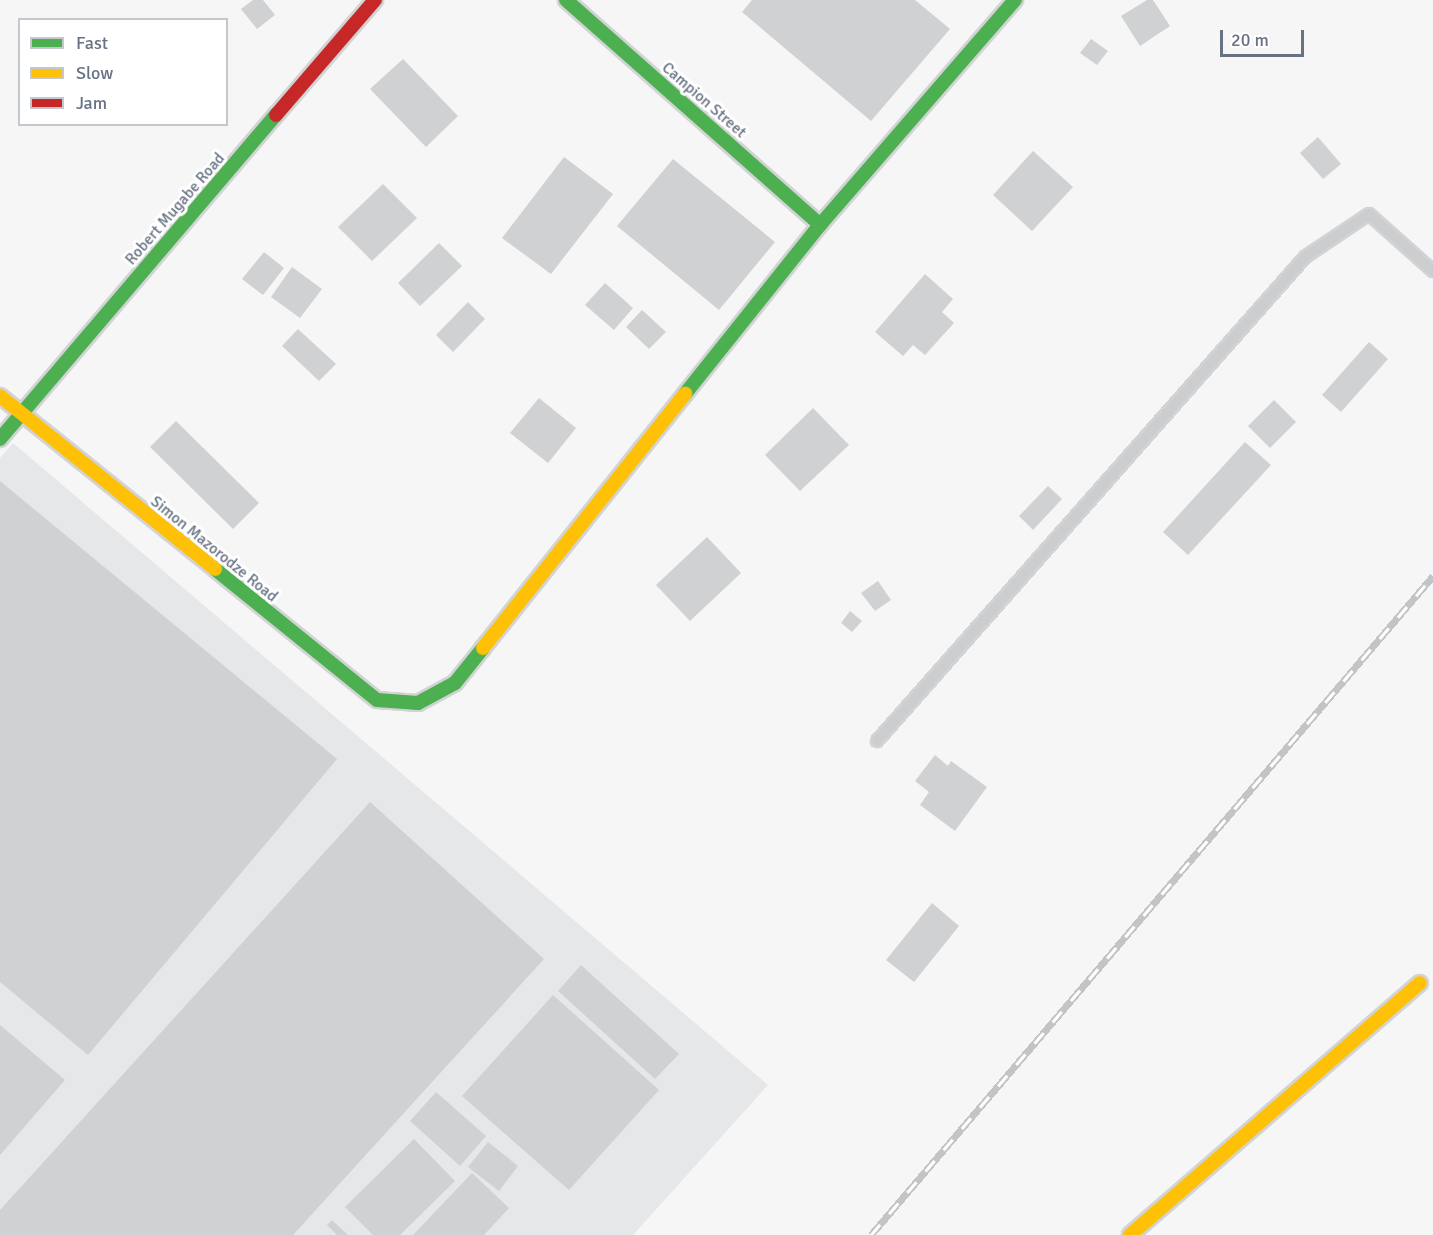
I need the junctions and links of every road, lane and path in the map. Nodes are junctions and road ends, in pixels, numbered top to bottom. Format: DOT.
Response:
graph roads {
  1 [pos="375,0"];
  2 [pos="566,0"];
  3 [pos="1015,0"];
  4 [pos="820,225"];
  5 [pos="1433,271"];
  6 [pos="0,396"];
  7 [pos="21,414"];
  8 [pos="0,439"];
  9 [pos="877,741"];
  10 [pos="1420,983"];
  11 [pos="1130,1235"];
  1 -- 7 [label="street, Robert Mugabe Road"];
  2 -- 4 [label="street, Campion Street"];
  3 -- 4 [label="street"];
  4 -- 7 [label="street, Simon Mazorodze Road"];
  5 -- 9 [label="lane"];
  6 -- 7 [label="street, Simon Mazorodze Road"];
  7 -- 8 [label="street, Robert Mugabe Road"];
  10 -- 11 [label="street"];
}
